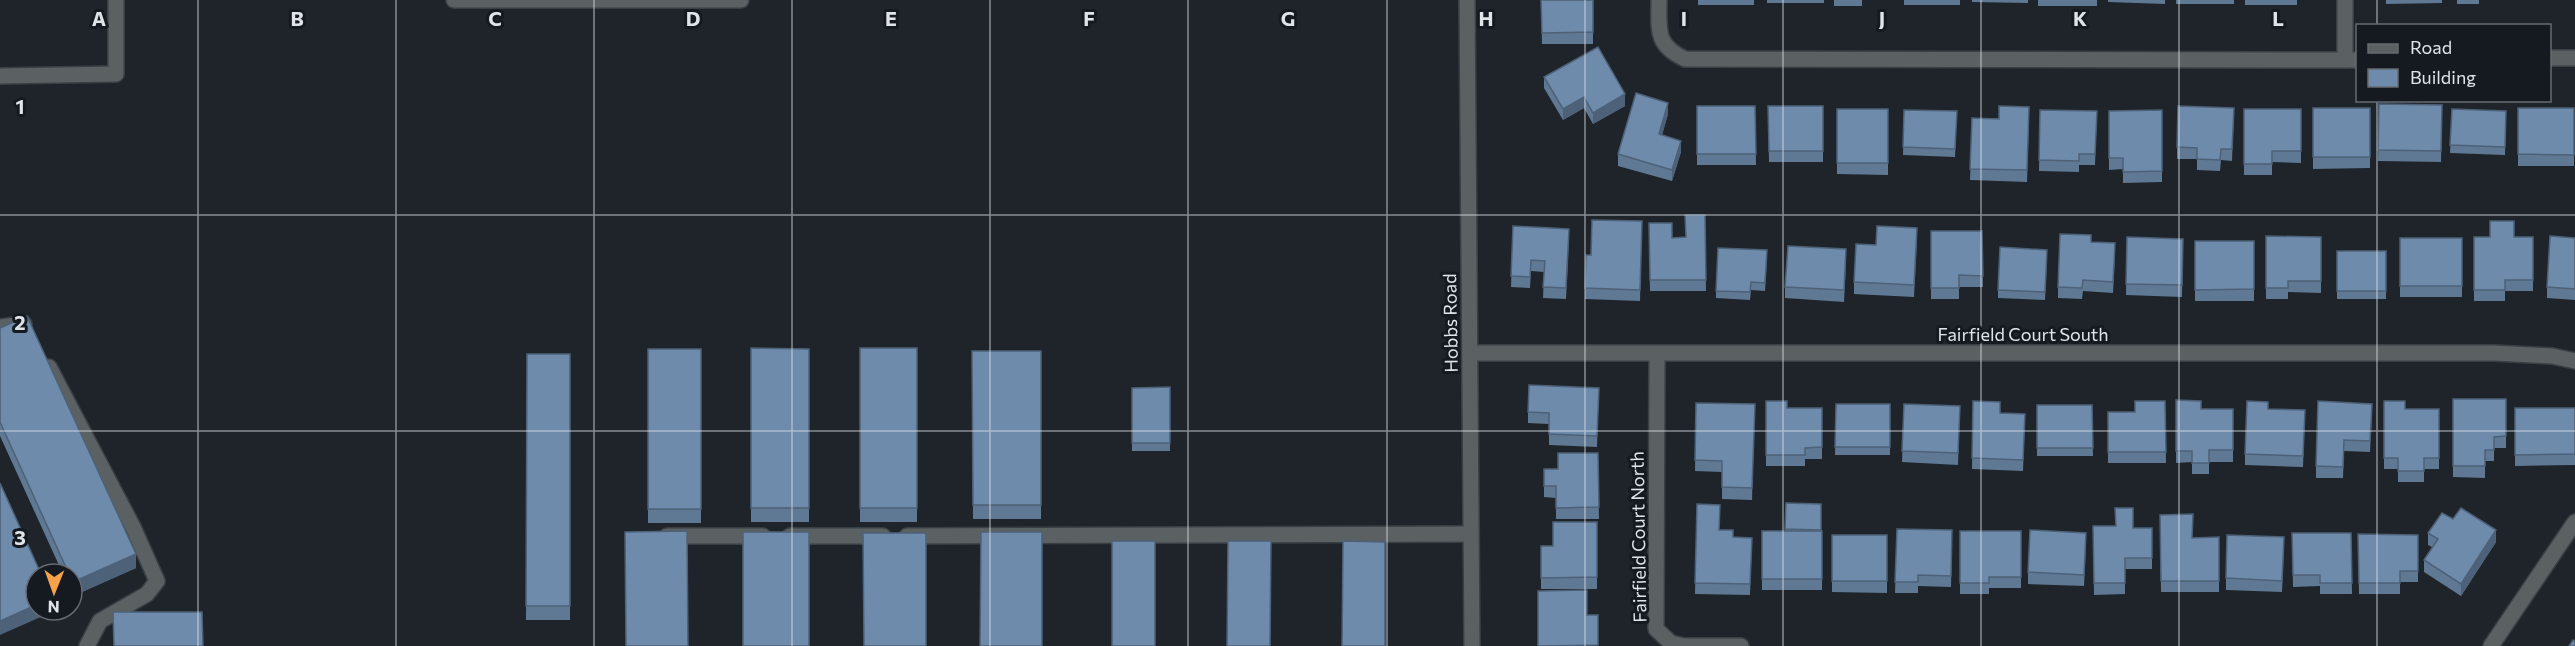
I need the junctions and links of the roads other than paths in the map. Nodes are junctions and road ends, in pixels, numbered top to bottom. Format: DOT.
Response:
graph roads {
  1 [pos="116,0"];
  2 [pos="454,0"];
  3 [pos="741,0"];
  4 [pos="1467,0"];
  5 [pos="1659,0"];
  6 [pos="2345,0"];
  7 [pos="2551,58"];
  8 [pos="2575,58"];
  9 [pos="2351,60"];
  10 [pos="0,76"];
  11 [pos="0,327"];
  12 [pos="32,334"];
  13 [pos="42,354"];
  14 [pos="1470,354"];
  15 [pos="1657,355"];
  16 [pos="2575,362"];
  17 [pos="2575,522"];
  18 [pos="1471,534"];
  19 [pos="653,536"];
  20 [pos="87,646"];
  21 [pos="1472,646"];
  22 [pos="1741,646"];
  23 [pos="2491,646"];
  1 -- 10 [label="street"];
  2 -- 3 [label="street"];
  4 -- 14 [label="street, Hobbs Road"];
  5 -- 9 [label="street"];
  6 -- 9 [label="street"];
  7 -- 8 [label="street"];
  11 -- 12 [label="street"];
  13 -- 20 [label="street"];
  14 -- 15 [label="street, Fairfield Court South"];
  14 -- 18 [label="street, Hobbs Road"];
  15 -- 16 [label="street, Fairfield Court South"];
  15 -- 22 [label="street, Fairfield Court North"];
  17 -- 23 [label="street"];
  18 -- 19 [label="street"];
  18 -- 21 [label="street, Hobbs Road"];
}
